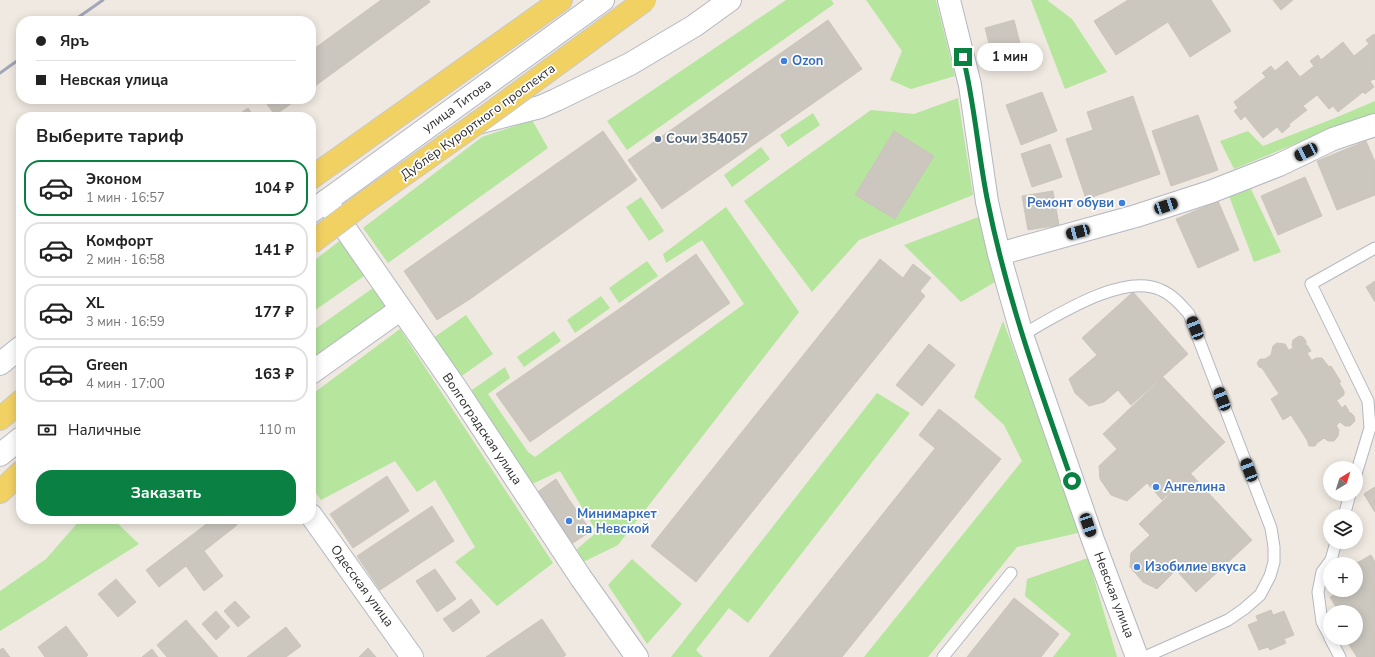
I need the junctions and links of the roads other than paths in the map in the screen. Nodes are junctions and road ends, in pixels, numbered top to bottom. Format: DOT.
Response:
graph roads {
  1 [pos="561,0"];
  2 [pos="603,0"];
  3 [pos="645,0"];
  4 [pos="730,0"];
  5 [pos="948,0"];
  6 [pos="477,123"];
  7 [pos="1375,125"];
  8 [pos="316,174"];
  9 [pos="320,202"];
  10 [pos="316,239"];
  11 [pos="1375,248"];
  12 [pos="999,254"];
  13 [pos="402,309"];
  14 [pos="1022,335"];
  15 [pos="16,351"];
  16 [pos="0,364"];
  17 [pos="316,369"];
  18 [pos="16,405"];
  19 [pos="0,419"];
  20 [pos="16,442"];
  21 [pos="0,456"];
  22 [pos="1360,461"];
  23 [pos="16,477"];
  24 [pos="0,492"];
  25 [pos="316,522"];
  26 [pos="1334,549"];
  27 [pos="1011,573"];
  28 [pos="1323,624"];
  29 [pos="1334,645"];
  30 [pos="412,657"];
  31 [pos="637,657"];
  32 [pos="943,657"];
  33 [pos="1137,657"];
  34 [pos="1145,657"];
  35 [pos="1340,657"];
  1 -- 8 [label="main road"];
  2 -- 9 [label="street, улица Титова"];
  3 -- 6 [label="main road, Дублёр Курортного проспекта, bridge"];
  4 -- 6 [label="street"];
  5 -- 12 [label="street, Невская улица"];
  6 -- 10 [label="main road, Дублёр Курортного проспекта, bridge"];
  7 -- 12 [label="street"];
  9 -- 13 [label="street, Волгоградская улица"];
  11 -- 22 [label="lane"];
  12 -- 14 [label="street, Невская улица"];
  13 -- 17 [label="street"];
  13 -- 31 [label="street, Волгоградская улица"];
  14 -- 33 [label="street, Невская улица"];
  14 -- 34 [label="lane"];
  15 -- 16 [label="street"];
  18 -- 19 [label="main road"];
  20 -- 21 [label="street"];
  23 -- 24 [label="main road"];
  25 -- 30 [label="street, Одесская улица"];
  26 -- 28 [label="lane"];
  27 -- 32 [label="lane"];
  29 -- 35 [label="lane"];
}
